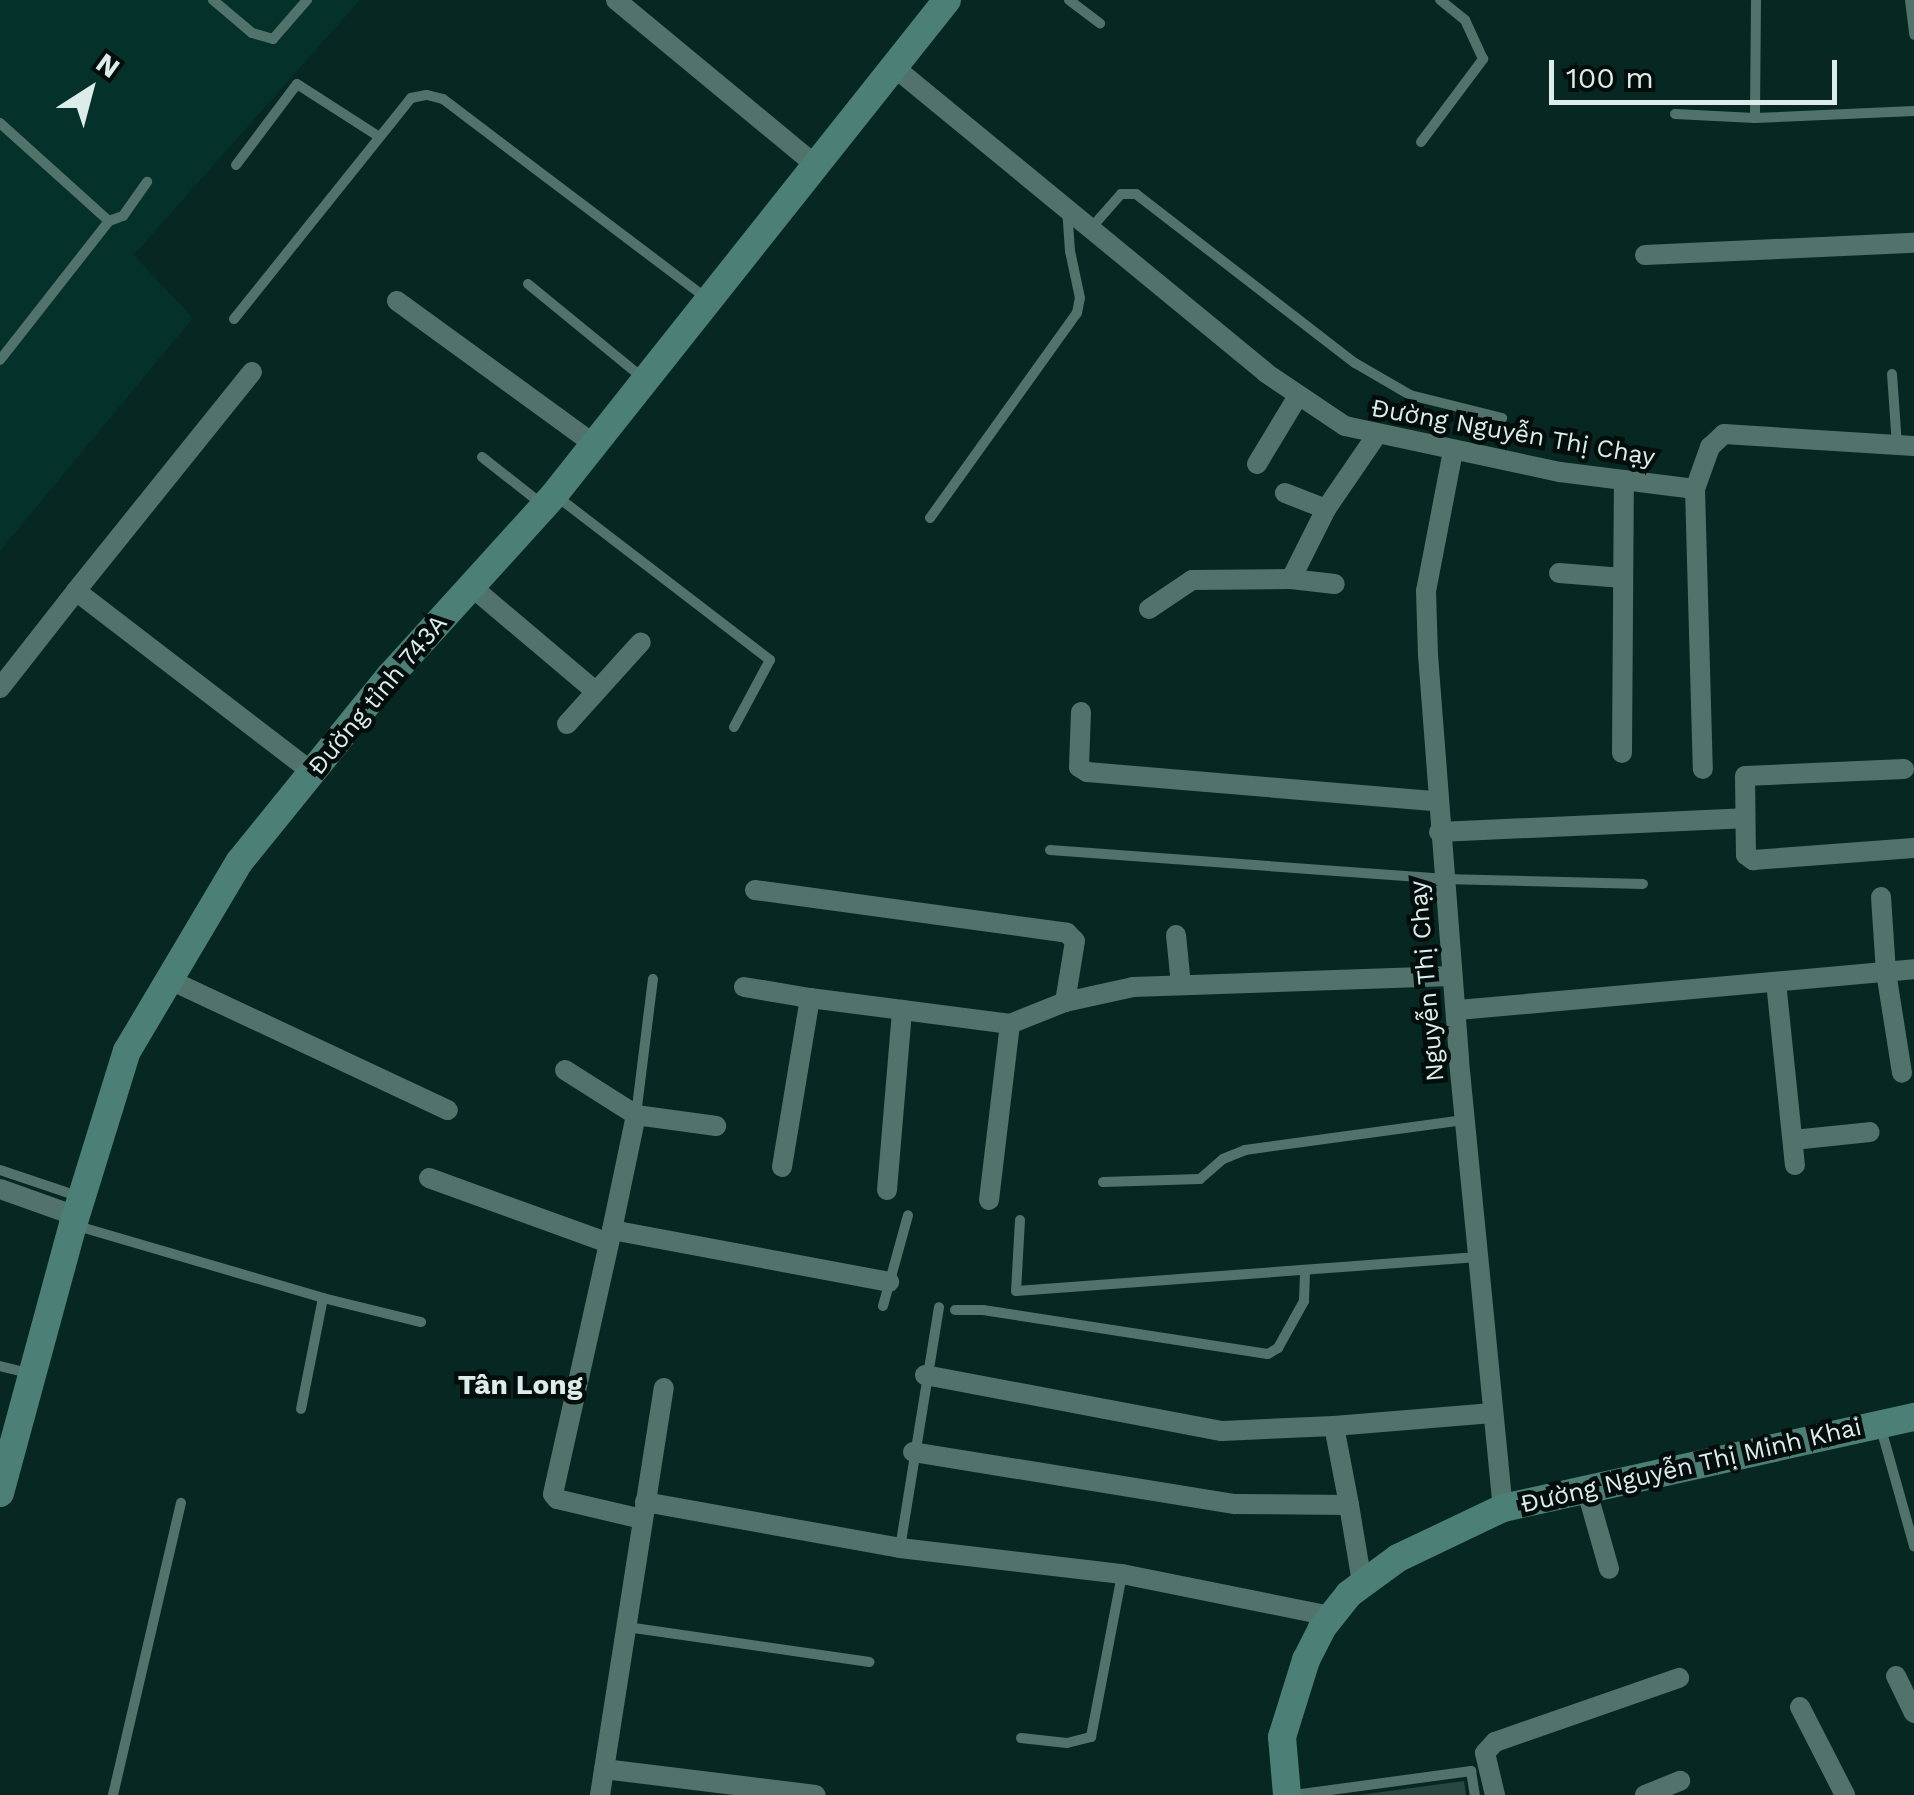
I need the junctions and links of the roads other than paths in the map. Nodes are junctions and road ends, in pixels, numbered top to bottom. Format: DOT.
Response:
graph roads {
  1 [pos="213,0"];
  2 [pos="307,0"];
  3 [pos="616,0"];
  4 [pos="947,0"];
  5 [pos="1070,0"];
  6 [pos="1440,0"];
  7 [pos="1756,0"];
  8 [pos="1910,0"];
  9 [pos="1100,24"];
  10 [pos="1914,35"];
  11 [pos="894,66"];
  12 [pos="1914,110"];
  13 [pos="1675,114"];
  14 [pos="1755,118"];
  15 [pos="0,123"];
  16 [pos="378,136"];
  17 [pos="1421,142"];
  18 [pos="236,165"];
  19 [pos="817,166"];
  20 [pos="147,182"];
  21 [pos="1067,206"];
  22 [pos="109,221"];
  23 [pos="1092,227"];
  24 [pos="1914,243"];
  25 [pos="1645,254"];
  26 [pos="528,284"];
  27 [pos="397,301"];
  28 [pos="710,301"];
  29 [pos="234,318"];
  30 [pos="0,360"];
  31 [pos="252,372"];
  32 [pos="1892,374"];
  33 [pos="646,380"];
  34 [pos="1298,396"];
  35 [pos="1502,418"];
  36 [pos="1376,436"];
  37 [pos="594,444"];
  38 [pos="1906,446"];
  39 [pos="1452,451"];
  40 [pos="482,457"];
  41 [pos="1257,464"];
  42 [pos="1624,480"];
  43 [pos="1695,490"];
  44 [pos="1285,493"];
  45 [pos="549,500"];
  46 [pos="1326,509"];
  47 [pos="930,518"];
  48 [pos="1559,572"];
  49 [pos="1623,578"];
  50 [pos="1292,579"];
  51 [pos="1334,584"];
  52 [pos="472,587"];
  53 [pos="76,591"];
  54 [pos="1149,609"];
  55 [pos="641,642"];
  56 [pos="0,688"];
  57 [pos="595,691"];
  58 [pos="1081,712"];
  59 [pos="567,724"];
  60 [pos="734,727"];
  61 [pos="1622,753"];
  62 [pos="1703,769"];
  63 [pos="1904,769"];
  64 [pos="312,772"];
  65 [pos="1436,801"];
  66 [pos="1744,818"];
  67 [pos="1439,832"];
  68 [pos="1914,848"];
  69 [pos="1050,850"];
  70 [pos="1443,879"];
  71 [pos="1643,884"];
  72 [pos="755,890"];
  73 [pos="1881,897"];
  74 [pos="1176,935"];
  75 [pos="1914,969"];
  76 [pos="1886,972"];
  77 [pos="1451,976"];
  78 [pos="168,979"];
  79 [pos="653,979"];
  80 [pos="1776,982"];
  81 [pos="1182,985"];
  82 [pos="744,987"];
  83 [pos="810,998"];
  84 [pos="1065,1002"];
  85 [pos="902,1010"];
  86 [pos="1458,1010"];
  87 [pos="1010,1024"];
  88 [pos="566,1070"];
  89 [pos="1902,1072"];
  90 [pos="448,1110"];
  91 [pos="636,1114"];
  92 [pos="1464,1120"];
  93 [pos="716,1126"];
  94 [pos="1870,1132"];
  95 [pos="1793,1140"];
  96 [pos="1795,1166"];
  97 [pos="782,1167"];
  98 [pos="0,1170"];
  99 [pos="429,1178"];
  100 [pos="1103,1182"];
  101 [pos="0,1189"];
  102 [pos="887,1190"];
  103 [pos="990,1200"];
  104 [pos="77,1213"];
  105 [pos="908,1215"];
  106 [pos="1020,1220"];
  107 [pos="611,1236"];
  108 [pos="1478,1256"];
  109 [pos="1306,1270"];
  110 [pos="889,1282"];
  111 [pos="1016,1291"];
  112 [pos="323,1298"];
  113 [pos="883,1306"];
  114 [pos="939,1307"];
  115 [pos="955,1310"];
  116 [pos="1012,1315"];
  117 [pos="421,1322"];
  118 [pos="0,1366"];
  119 [pos="32,1375"];
  120 [pos="926,1376"];
  121 [pos="664,1388"];
  122 [pos="301,1409"];
  123 [pos="1492,1414"];
  124 [pos="1914,1417"];
  125 [pos="1879,1424"];
  126 [pos="1334,1426"];
  127 [pos="912,1452"];
  128 [pos="1586,1488"];
  129 [pos="0,1493"];
  130 [pos="181,1503"];
  131 [pos="1349,1506"];
  132 [pos="1503,1508"];
  133 [pos="644,1511"];
  134 [pos="1914,1546"];
  135 [pos="900,1548"];
  136 [pos="1609,1569"];
  137 [pos="1122,1574"];
  138 [pos="1362,1583"];
  139 [pos="1330,1616"];
  140 [pos="626,1626"];
  141 [pos="868,1662"];
  142 [pos="1896,1676"];
  143 [pos="1679,1678"];
  144 [pos="1800,1707"];
  145 [pos="1914,1713"];
  146 [pos="1020,1738"];
  147 [pos="604,1769"];
  148 [pos="1680,1782"];
  149 [pos="113,1795"];
  150 [pos="600,1795"];
  151 [pos="815,1795"];
  152 [pos="1290,1795"];
  153 [pos="1475,1795"];
  154 [pos="1495,1795"];
  155 [pos="1645,1795"];
  156 [pos="1845,1795"];
  1 -- 2 [label="lane"];
  3 -- 19 [label="street"];
  4 -- 11 [label="main road, Đường tỉnh 743A"];
  5 -- 9 [label="lane"];
  6 -- 17 [label="lane"];
  7 -- 14 [label="lane"];
  8 -- 10 [label="lane"];
  11 -- 19 [label="main road, Đường tỉnh 743A"];
  11 -- 21 [label="street, Đường Nguyễn Thị Chạy"];
  12 -- 14 [label="lane"];
  13 -- 14 [label="lane"];
  15 -- 22 [label="lane"];
  16 -- 18 [label="lane"];
  16 -- 28 [label="lane"];
  16 -- 29 [label="lane"];
  19 -- 28 [label="main road, Đường tỉnh 743A"];
  20 -- 22 [label="lane"];
  21 -- 23 [label="street, Đường Nguyễn Thị Chạy"];
  21 -- 47 [label="lane"];
  22 -- 30 [label="lane"];
  23 -- 34 [label="street, Đường Nguyễn Thị Chạy"];
  23 -- 35 [label="lane"];
  24 -- 25 [label="street"];
  26 -- 33 [label="lane"];
  27 -- 37 [label="street"];
  28 -- 33 [label="main road, Đường tỉnh 743A"];
  31 -- 53 [label="street"];
  32 -- 38 [label="lane"];
  33 -- 37 [label="main road, Đường tỉnh 743A"];
  34 -- 36 [label="street, Đường Nguyễn Thị Chạy"];
  34 -- 41 [label="street"];
  36 -- 39 [label="street, Đường Nguyễn Thị Chạy"];
  36 -- 46 [label="street"];
  37 -- 45 [label="main road, Đường tỉnh 743A"];
  38 -- 43 [label="street"];
  39 -- 42 [label="street, Đường Nguyễn Thị Chạy"];
  39 -- 65 [label="street, Nguyễn Thị Chạy"];
  40 -- 45 [label="lane"];
  42 -- 43 [label="street, Đường Nguyễn Thị Chạy"];
  42 -- 49 [label="street"];
  43 -- 62 [label="street"];
  44 -- 46 [label="street"];
  45 -- 52 [label="main road, Đường tỉnh 743A"];
  45 -- 60 [label="lane"];
  46 -- 50 [label="street"];
  48 -- 49 [label="street"];
  49 -- 61 [label="street"];
  50 -- 51 [label="street"];
  50 -- 54 [label="street"];
  52 -- 57 [label="street"];
  52 -- 64 [label="main road, Đường tỉnh 743A"];
  53 -- 56 [label="street"];
  53 -- 64 [label="street"];
  55 -- 57 [label="street"];
  57 -- 59 [label="street"];
  58 -- 65 [label="street"];
  63 -- 66 [label="street"];
  64 -- 78 [label="main road, Đường tỉnh 743A"];
  65 -- 67 [label="street, Nguyễn Thị Chạy"];
  66 -- 67 [label="street"];
  66 -- 68 [label="street"];
  67 -- 70 [label="street, Nguyễn Thị Chạy"];
  69 -- 70 [label="lane"];
  70 -- 71 [label="lane"];
  70 -- 77 [label="street, Nguyễn Thị Chạy"];
  72 -- 84 [label="street"];
  73 -- 76 [label="street"];
  74 -- 81 [label="street"];
  75 -- 76 [label="street"];
  76 -- 80 [label="street"];
  76 -- 89 [label="street"];
  77 -- 81 [label="street"];
  77 -- 86 [label="street, Nguyễn Thị Chạy"];
  78 -- 90 [label="street"];
  78 -- 104 [label="main road, Đường tỉnh 743A"];
  79 -- 91 [label="lane"];
  80 -- 86 [label="street"];
  80 -- 95 [label="street"];
  81 -- 84 [label="street"];
  82 -- 83 [label="street"];
  83 -- 85 [label="street"];
  83 -- 97 [label="street"];
  84 -- 87 [label="street"];
  85 -- 87 [label="street"];
  85 -- 102 [label="street"];
  86 -- 92 [label="street, Nguyễn Thị Chạy"];
  87 -- 103 [label="street"];
  88 -- 91 [label="street"];
  91 -- 93 [label="street"];
  91 -- 107 [label="street"];
  92 -- 100 [label="lane"];
  92 -- 108 [label="street, Nguyễn Thị Chạy"];
  94 -- 95 [label="street"];
  95 -- 96 [label="street"];
  98 -- 104 [label="lane"];
  99 -- 107 [label="street"];
  101 -- 104 [label="street"];
  104 -- 112 [label="lane"];
  104 -- 119 [label="main road, Đường tỉnh 743A"];
  105 -- 110 [label="lane"];
  106 -- 111 [label="lane"];
  107 -- 110 [label="street"];
  107 -- 133 [label="street"];
  108 -- 109 [label="lane"];
  108 -- 123 [label="street, Nguyễn Thị Chạy"];
  109 -- 111 [label="lane"];
  109 -- 116 [label="lane"];
  110 -- 113 [label="lane"];
  111 -- 116 [label="lane"];
  112 -- 117 [label="lane"];
  112 -- 122 [label="lane"];
  114 -- 120 [label="lane"];
  115 -- 116 [label="lane"];
  118 -- 119 [label="lane"];
  119 -- 129 [label="main road, Đường tỉnh 743A"];
  120 -- 126 [label="street"];
  120 -- 127 [label="lane"];
  121 -- 133 [label="street"];
  123 -- 126 [label="street"];
  123 -- 132 [label="street, Nguyễn Thị Chạy"];
  124 -- 125 [label="main road, Đường Nguyễn Thị Minh Khai"];
  125 -- 128 [label="main road, Đường Nguyễn Thị Minh Khai"];
  125 -- 134 [label="lane"];
  126 -- 131 [label="street"];
  127 -- 131 [label="street"];
  127 -- 135 [label="lane"];
  128 -- 132 [label="main road, Đường Nguyễn Thị Minh Khai"];
  128 -- 136 [label="street"];
  130 -- 149 [label="lane"];
  131 -- 138 [label="street"];
  132 -- 138 [label="main road, Đường Nguyễn Thị Minh Khai"];
  133 -- 135 [label="street"];
  133 -- 140 [label="street"];
  135 -- 137 [label="street"];
  137 -- 139 [label="street"];
  137 -- 146 [label="lane"];
  138 -- 139 [label="main road, Đường Nguyễn Thị Minh Khai"];
  139 -- 152 [label="main road, Đường Nguyễn Thị Minh Khai"];
  140 -- 141 [label="lane"];
  140 -- 147 [label="street"];
  142 -- 145 [label="street"];
  143 -- 154 [label="street"];
  144 -- 156 [label="street"];
  147 -- 150 [label="street"];
  147 -- 151 [label="street"];
  148 -- 155 [label="street"];
  152 -- 153 [label="lane"];
}
